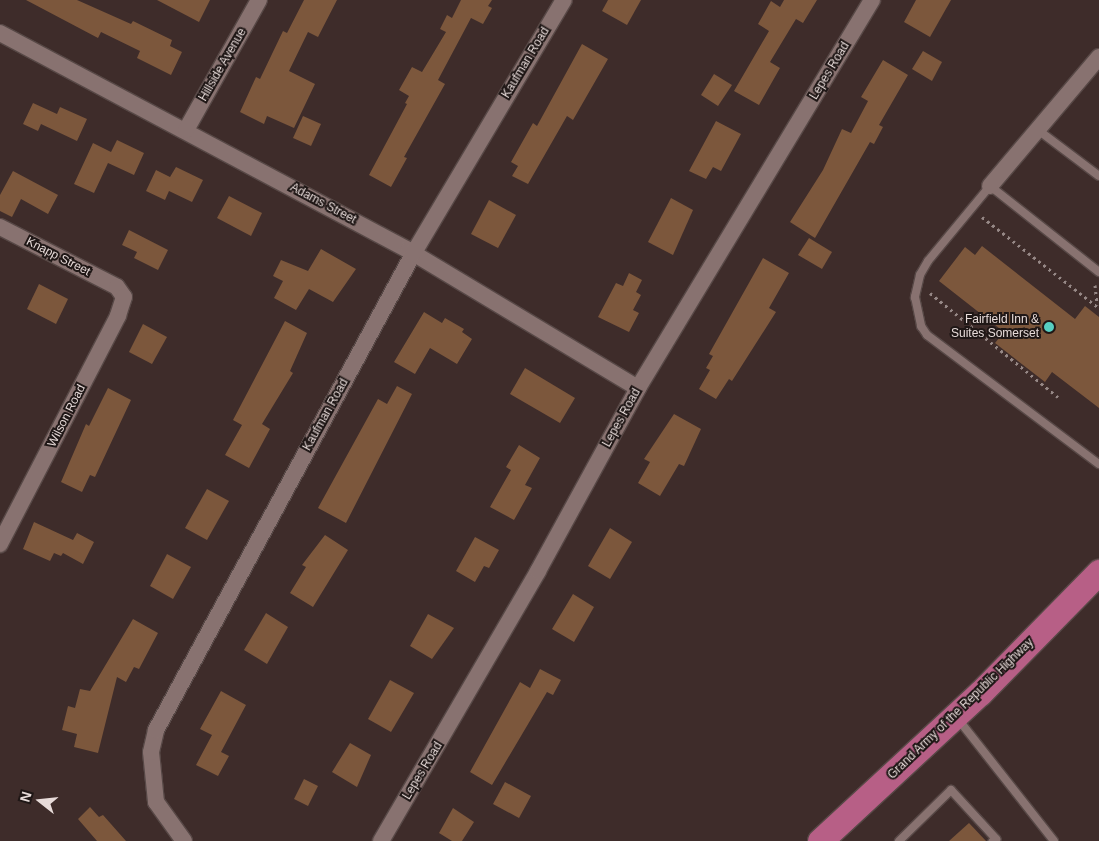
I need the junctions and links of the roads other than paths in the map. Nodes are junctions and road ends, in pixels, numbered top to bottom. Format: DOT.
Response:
graph roads {
  1 [pos="260,0"];
  2 [pos="564,0"];
  3 [pos="872,0"];
  4 [pos="0,32"];
  5 [pos="1099,57"];
  6 [pos="186,130"];
  7 [pos="1038,130"];
  8 [pos="1099,176"];
  9 [pos="990,186"];
  10 [pos="0,228"];
  11 [pos="414,253"];
  12 [pos="1099,272"];
  13 [pos="117,288"];
  14 [pos="638,388"];
  15 [pos="1099,464"];
  16 [pos="0,544"];
  17 [pos="1099,572"];
  18 [pos="956,716"];
  19 [pos="824,840"];
  20 [pos="184,841"];
  21 [pos="381,841"];
  22 [pos="899,841"];
  23 [pos="993,841"];
  24 [pos="1054,841"];
  1 -- 6 [label="street, Hillside Avenue"];
  2 -- 11 [label="street, Kaufman Road"];
  3 -- 14 [label="street, Lepes Road"];
  4 -- 6 [label="street, Adams Street"];
  5 -- 7 [label="street"];
  6 -- 11 [label="street, Adams Street"];
  7 -- 8 [label="lane"];
  7 -- 9 [label="street"];
  9 -- 12 [label="lane"];
  9 -- 15 [label="lane"];
  10 -- 13 [label="street, Knapp Street"];
  11 -- 14 [label="street, Adams Street"];
  11 -- 20 [label="street, Kaufman Road"];
  13 -- 16 [label="street, Wilson Road"];
  14 -- 21 [label="street, Lepes Road"];
  17 -- 18 [label="main road, Grand Army of the Republic Highway"];
  18 -- 19 [label="main road, Grand Army of the Republic Highway"];
  18 -- 24 [label="lane"];
  22 -- 23 [label="lane"];
}
